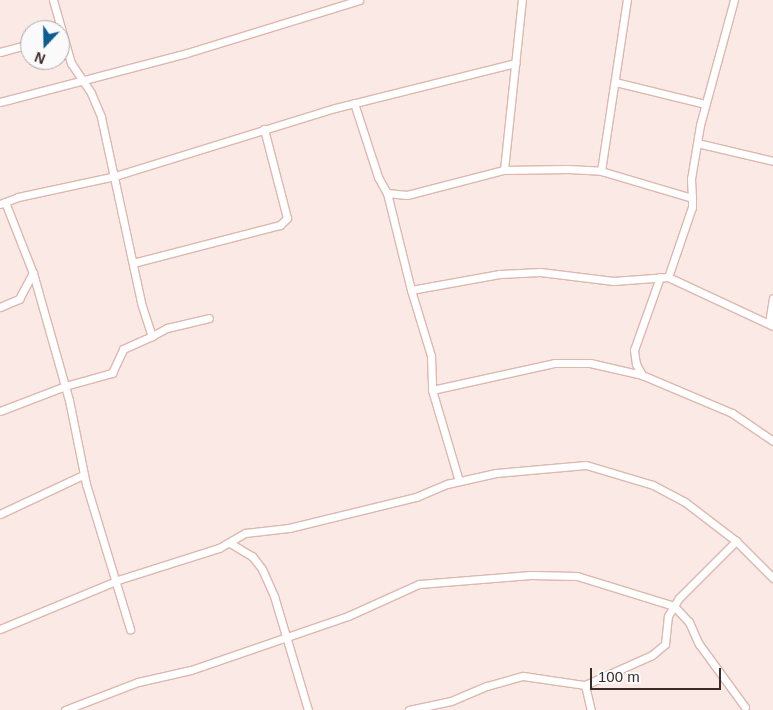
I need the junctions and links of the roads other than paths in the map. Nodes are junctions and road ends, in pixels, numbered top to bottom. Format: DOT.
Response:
graph roads {
  1 [pos="53,0"];
  2 [pos="359,0"];
  3 [pos="522,0"];
  4 [pos="627,0"];
  5 [pos="734,0"];
  6 [pos="58,20"];
  7 [pos="20,47"];
  8 [pos="0,52"];
  9 [pos="70,60"];
  10 [pos="515,63"];
  11 [pos="81,80"];
  12 [pos="615,82"];
  13 [pos="0,102"];
  14 [pos="354,103"];
  15 [pos="705,104"];
  16 [pos="264,129"];
  17 [pos="697,143"];
  18 [pos="773,161"];
  19 [pos="504,170"];
  20 [pos="601,172"];
  21 [pos="115,176"];
  22 [pos="387,193"];
  23 [pos="692,198"];
  24 [pos="2,203"];
  25 [pos="133,263"];
  26 [pos="33,273"];
  27 [pos="660,277"];
  28 [pos="668,277"];
  29 [pos="410,290"];
  30 [pos="773,298"];
  31 [pos="0,307"];
  32 [pos="209,318"];
  33 [pos="771,324"];
  34 [pos="152,336"];
  35 [pos="642,375"];
  36 [pos="65,386"];
  37 [pos="432,390"];
  38 [pos="0,411"];
  39 [pos="773,442"];
  40 [pos="83,475"];
  41 [pos="459,481"];
  42 [pos="0,514"];
  43 [pos="736,541"];
  44 [pos="230,543"];
  45 [pos="773,578"];
  46 [pos="114,581"];
  47 [pos="674,606"];
  48 [pos="0,629"];
  49 [pos="130,629"];
  50 [pos="285,637"];
  51 [pos="585,685"];
  52 [pos="745,709"];
  53 [pos="65,710"];
  54 [pos="308,710"];
  55 [pos="409,710"];
  56 [pos="591,710"];
  1 -- 6 [label="street"];
  2 -- 11 [label="street"];
  3 -- 10 [label="street"];
  4 -- 12 [label="street"];
  5 -- 15 [label="street"];
  7 -- 8 [label="street"];
  9 -- 11 [label="street"];
  10 -- 14 [label="street"];
  10 -- 19 [label="street"];
  11 -- 13 [label="street"];
  11 -- 21 [label="street"];
  12 -- 15 [label="street"];
  12 -- 20 [label="street"];
  14 -- 16 [label="street"];
  14 -- 22 [label="street"];
  15 -- 17 [label="street"];
  16 -- 21 [label="street"];
  16 -- 25 [label="street"];
  17 -- 18 [label="street"];
  17 -- 23 [label="street"];
  19 -- 20 [label="street"];
  19 -- 22 [label="street"];
  20 -- 23 [label="street"];
  21 -- 24 [label="street"];
  21 -- 25 [label="street"];
  22 -- 29 [label="street"];
  23 -- 28 [label="street"];
  24 -- 26 [label="street"];
  25 -- 34 [label="street"];
  26 -- 31 [label="street"];
  26 -- 36 [label="street"];
  27 -- 28 [label="street"];
  27 -- 29 [label="street"];
  27 -- 35 [label="street"];
  28 -- 33 [label="street"];
  29 -- 37 [label="street"];
  30 -- 33 [label="street"];
  32 -- 34 [label="street"];
  34 -- 36 [label="street"];
  35 -- 37 [label="street"];
  35 -- 39 [label="street"];
  36 -- 38 [label="street"];
  36 -- 40 [label="street"];
  37 -- 41 [label="street"];
  40 -- 42 [label="street"];
  40 -- 46 [label="street"];
  41 -- 43 [label="street"];
  41 -- 44 [label="street"];
  43 -- 45 [label="street"];
  43 -- 47 [label="street"];
  44 -- 46 [label="street"];
  44 -- 50 [label="street"];
  46 -- 48 [label="street"];
  46 -- 49 [label="street"];
  47 -- 50 [label="street"];
  47 -- 51 [label="street"];
  47 -- 52 [label="street"];
  50 -- 53 [label="street"];
  50 -- 54 [label="street"];
  51 -- 55 [label="street"];
  51 -- 56 [label="street"];
}
